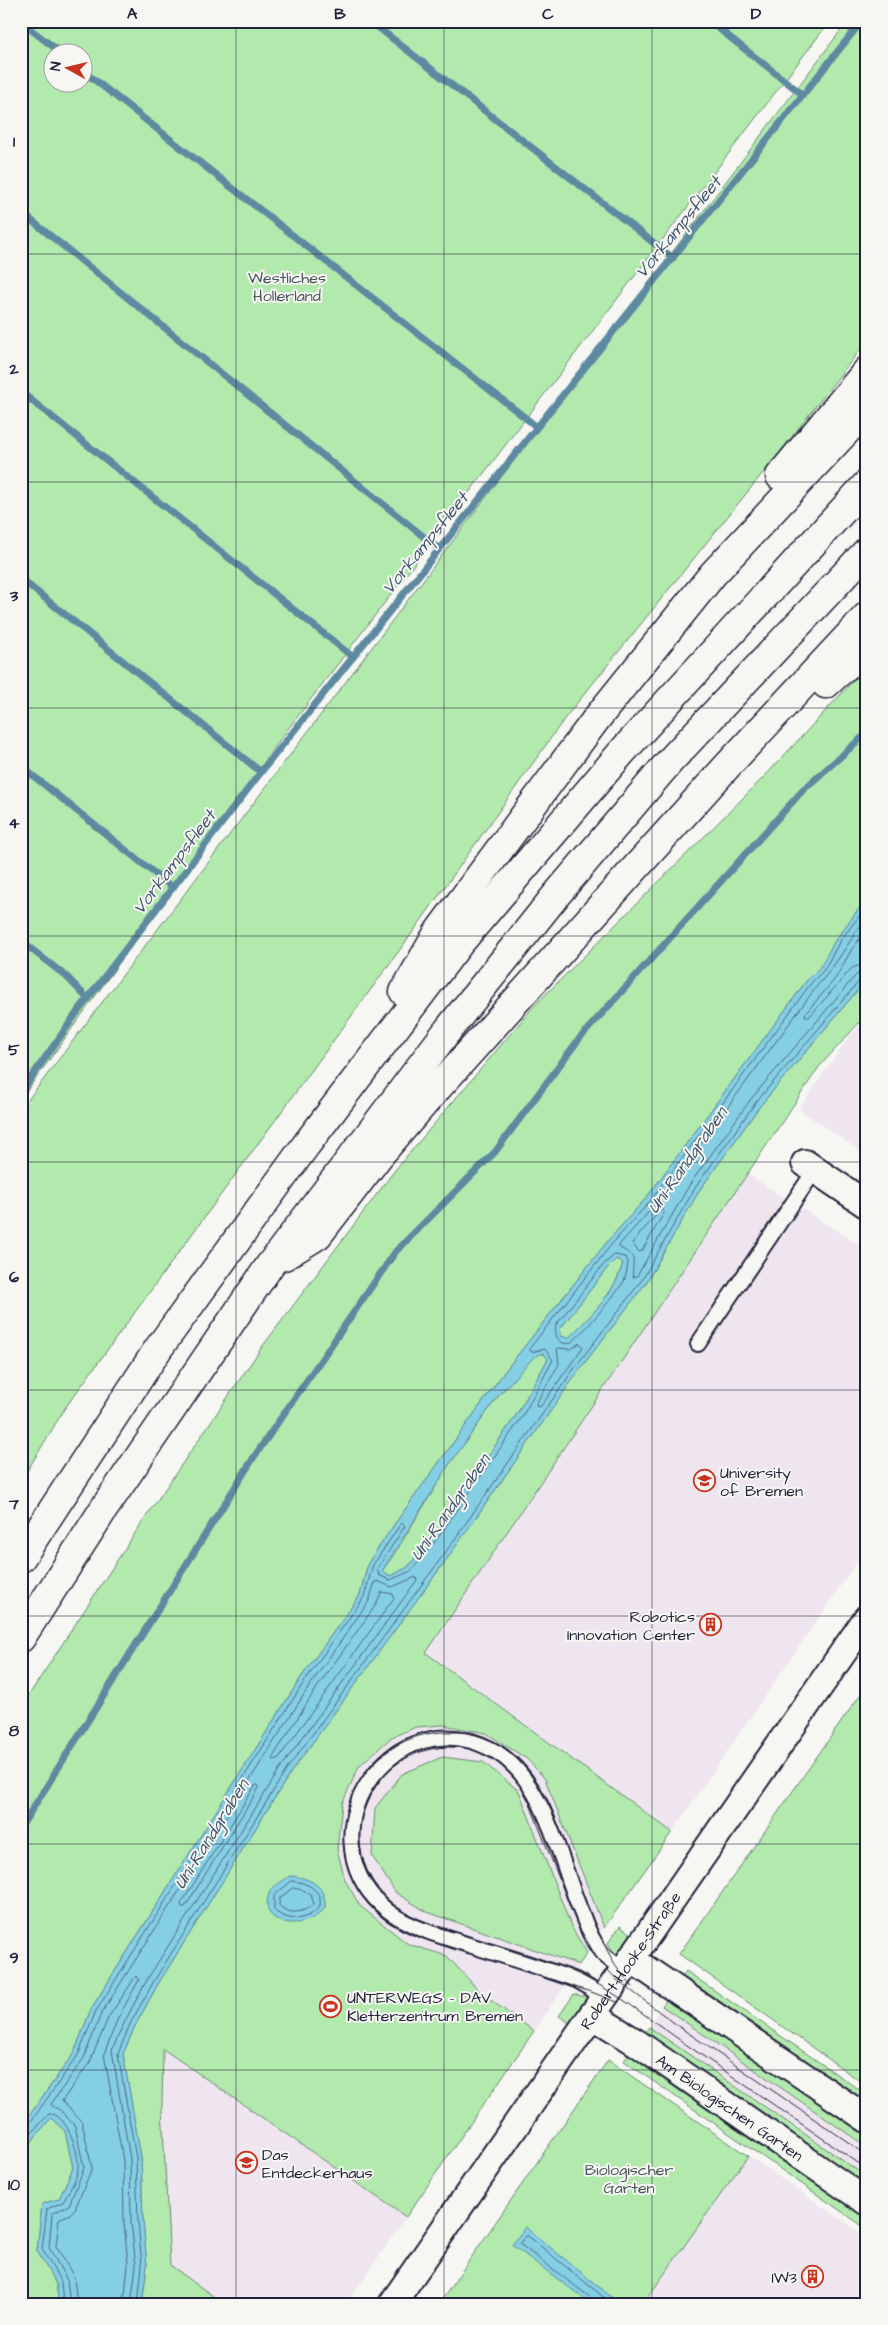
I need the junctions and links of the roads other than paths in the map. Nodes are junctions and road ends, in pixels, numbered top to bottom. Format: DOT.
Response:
graph roads {
  1 [pos="867,371"];
  2 [pos="867,409"];
  3 [pos="867,484"];
  4 [pos="867,551"];
  5 [pos="713,574"];
  6 [pos="867,616"];
  7 [pos="867,647"];
  8 [pos="730,763"];
  9 [pos="346,1093"];
  10 [pos="810,1166"];
  11 [pos="867,1205"];
  12 [pos="270,1265"];
  13 [pos="698,1344"];
  14 [pos="21,1558"];
  15 [pos="867,1618"];
  16 [pos="21,1638"];
  17 [pos="628,1964"];
  18 [pos="597,2008"];
  19 [pos="867,2119"];
  20 [pos="867,2202"];
  21 [pos="392,2304"];
  1 -- 5 [label="highway"];
  2 -- 5 [label="highway"];
  3 -- 9 [label="highway"];
  4 -- 12 [label="highway"];
  5 -- 9 [label="highway"];
  6 -- 8 [label="highway"];
  7 -- 8 [label="highway"];
  8 -- 12 [label="highway"];
  9 -- 14 [label="highway"];
  10 -- 11 [label="street"];
  10 -- 13 [label="lane"];
  12 -- 16 [label="highway"];
  15 -- 17 [label="street, Robert-Hooke-Straße"];
  17 -- 18 [label="street, Robert-Hooke-Straße"];
  17 -- 18 [label="lane"];
  17 -- 19 [label="street"];
  18 -- 20 [label="street, Am Biologischen Garten"];
  18 -- 21 [label="street, Robert-Hooke-Straße"];
}
